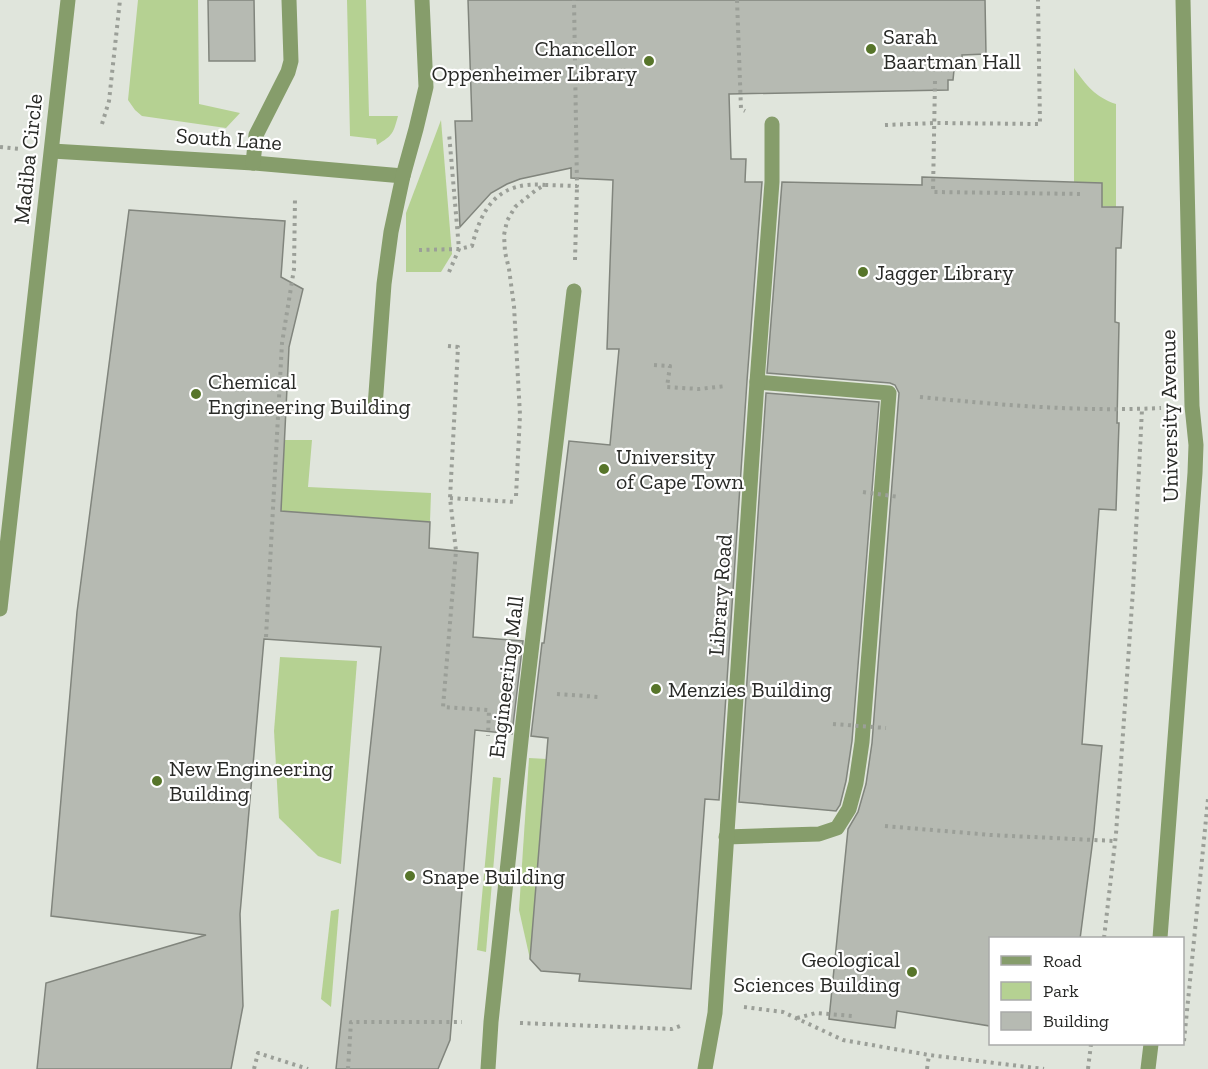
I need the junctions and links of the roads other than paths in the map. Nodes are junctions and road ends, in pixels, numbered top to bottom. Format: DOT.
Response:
graph roads {
  1 [pos="68,0"];
  2 [pos="289,0"];
  3 [pos="422,0"];
  4 [pos="1183,0"];
  5 [pos="772,124"];
  6 [pos="51,151"];
  7 [pos="253,163"];
  8 [pos="403,176"];
  9 [pos="574,291"];
  10 [pos="757,382"];
  11 [pos="375,407"];
  12 [pos="0,609"];
  13 [pos="726,837"];
  14 [pos="1160,937"];
  15 [pos="1151,1045"];
  16 [pos="488,1069"];
  17 [pos="705,1069"];
  18 [pos="1148,1069"];
  1 -- 6 [label="street, Madiba Circle"];
  2 -- 7 [label="street"];
  3 -- 8 [label="street"];
  4 -- 14 [label="street, University Avenue"];
  5 -- 10 [label="street, Library Road"];
  6 -- 7 [label="street, South Lane"];
  6 -- 12 [label="street, Madiba Circle"];
  7 -- 8 [label="street, South Lane"];
  8 -- 11 [label="street"];
  9 -- 16 [label="street, Engineering Mall"];
  10 -- 13 [label="street, Library Road"];
  10 -- 13 [label="street"];
  13 -- 17 [label="street, Library Road"];
  15 -- 18 [label="street"];
}
